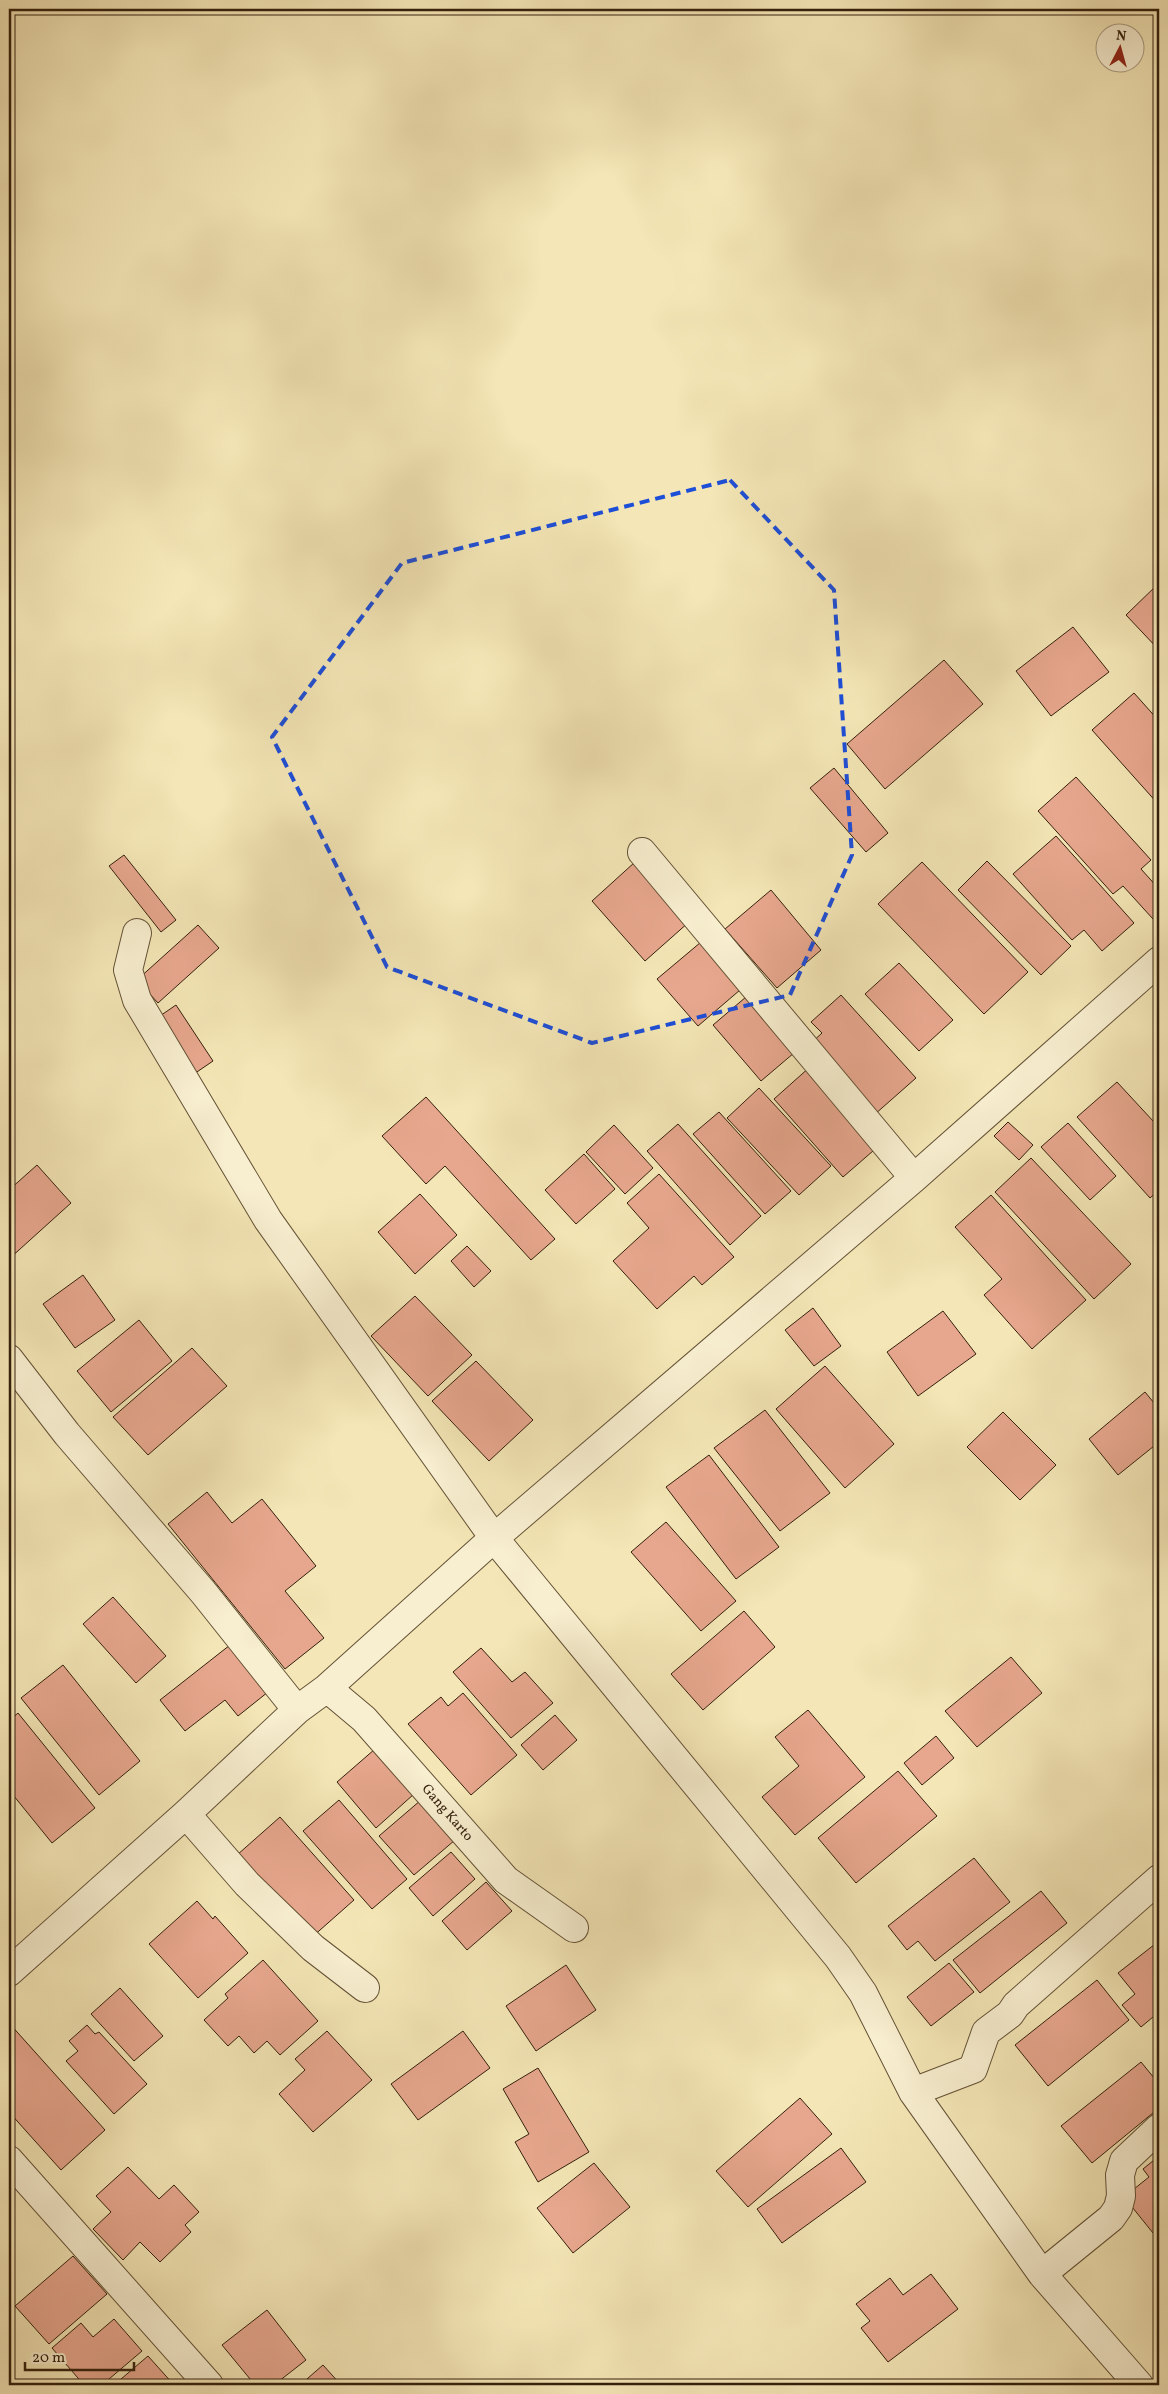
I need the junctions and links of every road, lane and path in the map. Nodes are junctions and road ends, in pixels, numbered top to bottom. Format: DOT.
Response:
graph roads {
  1 [pos="642,852"];
  2 [pos="137,933"];
  3 [pos="1159,962"];
  4 [pos="914,1178"];
  5 [pos="9,1359"];
  6 [pos="494,1538"];
  7 [pos="327,1688"];
  8 [pos="297,1710"];
  9 [pos="186,1814"];
  10 [pos="1159,1879"];
  11 [pos="574,1928"];
  12 [pos="9,1972"];
  13 [pos="365,1988"];
  14 [pos="913,2092"];
  15 [pos="1159,2128"];
  16 [pos="9,2160"];
  17 [pos="1042,2274"];
  18 [pos="209,2385"];
  19 [pos="1139,2385"];
  1 -- 4 [label="street"];
  2 -- 6 [label="street"];
  3 -- 4 [label="street"];
  4 -- 6 [label="street"];
  5 -- 8 [label="street"];
  6 -- 7 [label="street"];
  6 -- 14 [label="street"];
  7 -- 8 [label="street"];
  7 -- 11 [label="street, Gang Karto"];
  8 -- 9 [label="street"];
  9 -- 12 [label="street"];
  9 -- 13 [label="street"];
  10 -- 14 [label="street"];
  14 -- 17 [label="street"];
  15 -- 17 [label="street"];
  16 -- 18 [label="street"];
  17 -- 19 [label="street"];
}
